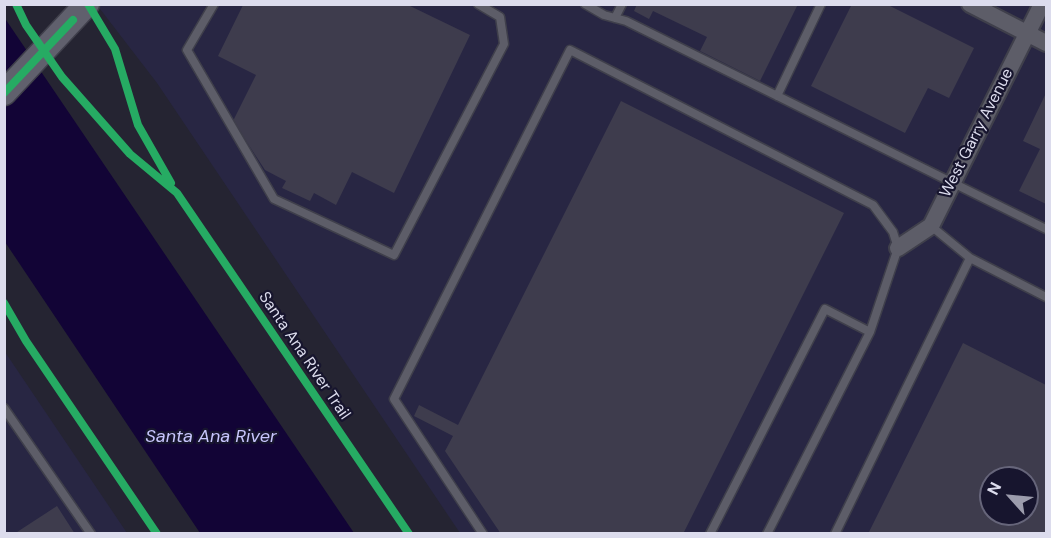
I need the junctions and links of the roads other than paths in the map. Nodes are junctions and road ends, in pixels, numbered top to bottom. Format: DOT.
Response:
graph roads {
  1 [pos="214,4"];
  2 [pos="478,4"];
  3 [pos="585,4"];
  4 [pos="622,4"];
  5 [pos="821,4"];
  6 [pos="970,4"];
  7 [pos="1042,4"];
  8 [pos="80,12"];
  9 [pos="615,18"];
  10 [pos="1028,33"];
  11 [pos="1047,43"];
  12 [pos="4,93"];
  13 [pos="777,96"];
  14 [pos="953,182"];
  15 [pos="931,226"];
  16 [pos="1047,229"];
  17 [pos="898,248"];
  18 [pos="970,258"];
  19 [pos="1047,297"];
  20 [pos="870,332"];
  21 [pos="4,408"];
  22 [pos="91,534"];
  23 [pos="483,534"];
  24 [pos="710,534"];
  25 [pos="767,534"];
  26 [pos="835,534"];
  1 -- 2 [label="lane"];
  3 -- 9 [label="lane"];
  4 -- 9 [label="lane"];
  5 -- 13 [label="lane"];
  6 -- 10 [label="street"];
  7 -- 10 [label="street, West Garry Avenue"];
  8 -- 12 [label="main road"];
  9 -- 13 [label="lane"];
  10 -- 11 [label="street"];
  10 -- 14 [label="street, West Garry Avenue"];
  13 -- 14 [label="lane"];
  14 -- 15 [label="street, West Garry Avenue"];
  14 -- 16 [label="lane"];
  15 -- 17 [label="street, West Garry Avenue"];
  15 -- 18 [label="lane"];
  17 -- 20 [label="lane"];
  17 -- 23 [label="lane"];
  18 -- 19 [label="lane"];
  18 -- 26 [label="lane"];
  20 -- 24 [label="lane"];
  20 -- 25 [label="lane"];
  21 -- 22 [label="lane"];
}
